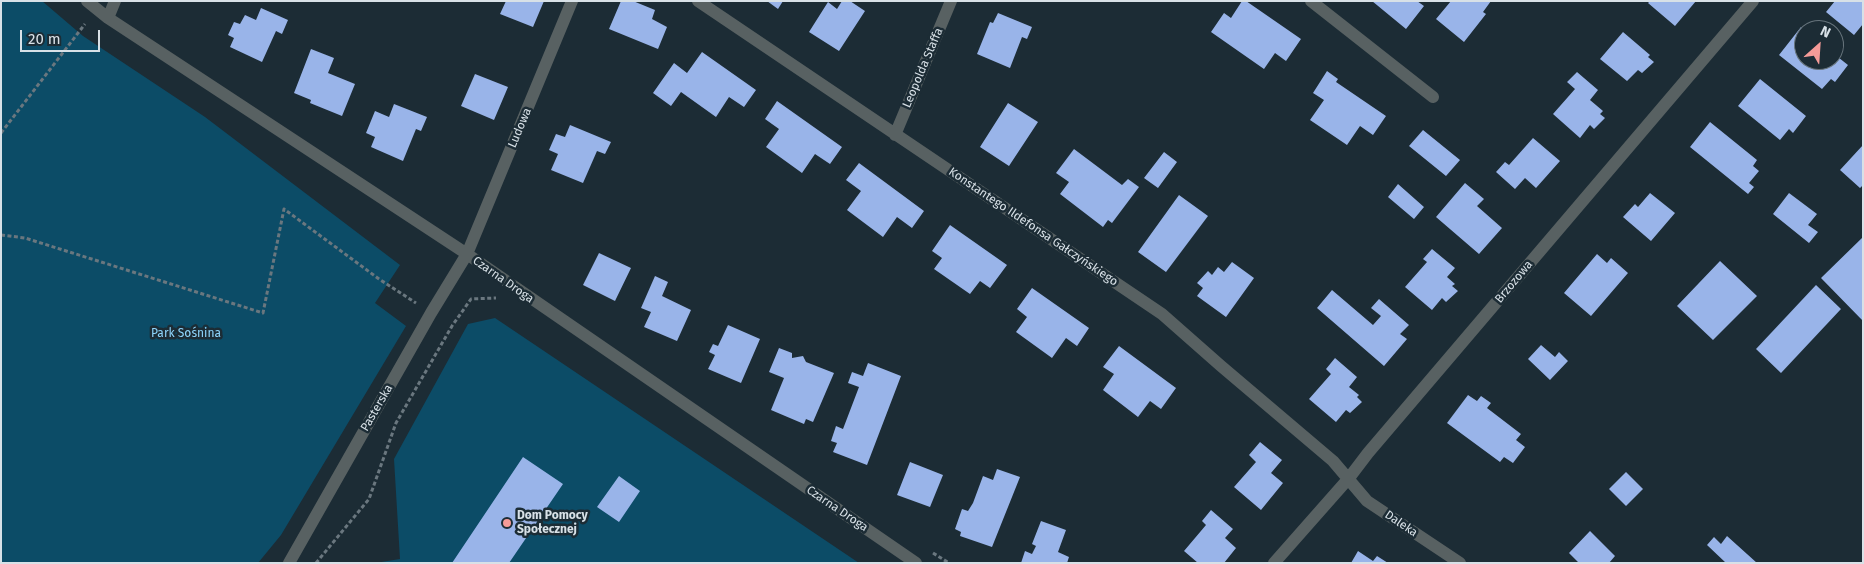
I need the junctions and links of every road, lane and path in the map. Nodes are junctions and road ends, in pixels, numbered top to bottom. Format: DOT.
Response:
graph roads {
  1 [pos="87,1"];
  2 [pos="115,1"];
  3 [pos="572,1"];
  4 [pos="698,1"];
  5 [pos="951,1"];
  6 [pos="1311,1"];
  7 [pos="1753,1"];
  8 [pos="108,18"];
  9 [pos="85,26"];
  10 [pos="1432,97"];
  11 [pos="1,133"];
  12 [pos="895,135"];
  13 [pos="1,235"];
  14 [pos="467,254"];
  15 [pos="499,298"];
  16 [pos="431,313"];
  17 [pos="1348,478"];
  18 [pos="289,563"];
  19 [pos="316,563"];
  20 [pos="916,563"];
  21 [pos="1274,563"];
  22 [pos="1460,563"];
  1 -- 8 [label="street, Czarna Droga"];
  2 -- 8 [label="street"];
  3 -- 14 [label="street, Ludowa"];
  4 -- 12 [label="street, Konstantego Ildefonsa Gałczyńskiego"];
  5 -- 12 [label="street, Leopolda Staffa"];
  6 -- 10 [label="street"];
  7 -- 17 [label="street, Brzozowa"];
  8 -- 14 [label="street, Czarna Droga"];
  9 -- 11 [label="path"];
  12 -- 17 [label="street, Konstantego Ildefonsa Gałczyńskiego"];
  13 -- 16 [label="path"];
  14 -- 16 [label="street, Pasterska"];
  14 -- 20 [label="street, Czarna Droga"];
  15 -- 19 [label="path"];
  16 -- 18 [label="street, Pasterska"];
  17 -- 21 [label="street, Brzozowa"];
  17 -- 22 [label="street, Daleka"];
}
